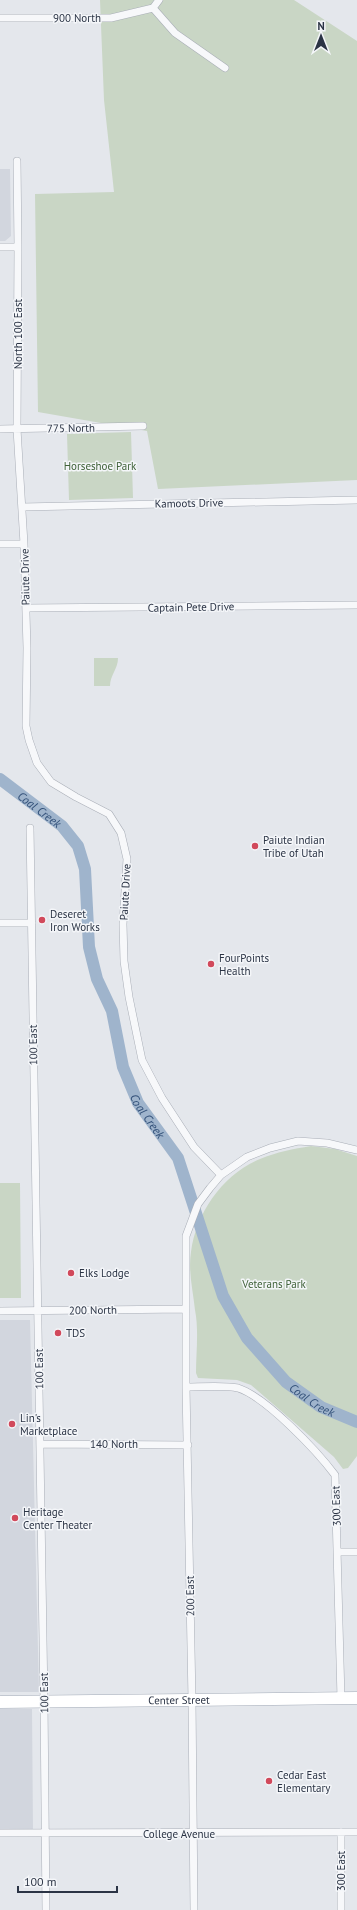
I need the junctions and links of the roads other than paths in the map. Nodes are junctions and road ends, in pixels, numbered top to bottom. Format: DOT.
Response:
graph roads {
  1 [pos="159,0"];
  2 [pos="153,8"];
  3 [pos="0,18"];
  4 [pos="225,68"];
  5 [pos="17,161"];
  6 [pos="0,247"];
  7 [pos="18,247"];
  8 [pos="143,426"];
  9 [pos="0,429"];
  10 [pos="17,429"];
  11 [pos="357,500"];
  12 [pos="22,507"];
  13 [pos="0,544"];
  14 [pos="24,544"];
  15 [pos="357,605"];
  16 [pos="26,608"];
  17 [pos="30,828"];
  18 [pos="0,923"];
  19 [pos="32,923"];
  20 [pos="357,1150"];
  21 [pos="221,1175"];
  22 [pos="186,1309"];
  23 [pos="0,1311"];
  24 [pos="38,1311"];
  25 [pos="186,1387"];
  26 [pos="40,1444"];
  27 [pos="188,1445"];
  28 [pos="337,1552"];
  29 [pos="357,1552"];
  30 [pos="341,1698"];
  31 [pos="357,1698"];
  32 [pos="192,1700"];
  33 [pos="44,1701"];
  34 [pos="0,1702"];
  35 [pos="341,1832"];
  36 [pos="357,1832"];
  37 [pos="46,1833"];
  38 [pos="0,1834"];
  39 [pos="194,1834"];
  40 [pos="46,1910"];
  41 [pos="194,1910"];
  42 [pos="342,1910"];
  1 -- 2 [label="street"];
  2 -- 3 [label="street, 900 North"];
  2 -- 4 [label="street"];
  5 -- 7 [label="street, North 100 East"];
  6 -- 7 [label="street"];
  7 -- 10 [label="street, North 100 East"];
  8 -- 10 [label="street, 775 North"];
  9 -- 10 [label="street, 775 North"];
  10 -- 12 [label="street, North 100 East"];
  11 -- 12 [label="street, Kamoots Drive"];
  12 -- 14 [label="street, Paiute Drive"];
  13 -- 14 [label="street"];
  14 -- 16 [label="street, Paiute Drive"];
  15 -- 16 [label="street, Captain Pete Drive"];
  16 -- 21 [label="street, Paiute Drive"];
  17 -- 19 [label="street, 100 East"];
  18 -- 19 [label="street"];
  19 -- 24 [label="street, 100 East"];
  20 -- 21 [label="street"];
  21 -- 22 [label="street, 200 East"];
  22 -- 24 [label="street, 200 North"];
  22 -- 25 [label="street, 200 East"];
  23 -- 24 [label="street, 200 North"];
  24 -- 26 [label="street, 100 East"];
  25 -- 27 [label="street, 200 East"];
  25 -- 28 [label="street, 300 East"];
  26 -- 27 [label="street, 140 North"];
  26 -- 33 [label="street, 100 East"];
  27 -- 32 [label="street, 200 East"];
  28 -- 29 [label="street"];
  28 -- 30 [label="street, 300 East"];
  30 -- 31 [label="main road, Center Street"];
  30 -- 32 [label="main road, Center Street"];
  32 -- 33 [label="main road, Center Street"];
  32 -- 39 [label="street, 200 East"];
  33 -- 34 [label="main road, Center Street"];
  33 -- 37 [label="street, 100 East"];
  35 -- 36 [label="street, College Avenue"];
  35 -- 39 [label="street, College Avenue"];
  35 -- 42 [label="street, 300 East"];
  37 -- 38 [label="street, College Avenue"];
  37 -- 39 [label="street, College Avenue"];
  37 -- 40 [label="street, 100 East"];
  39 -- 41 [label="street, 200 East"];
}
